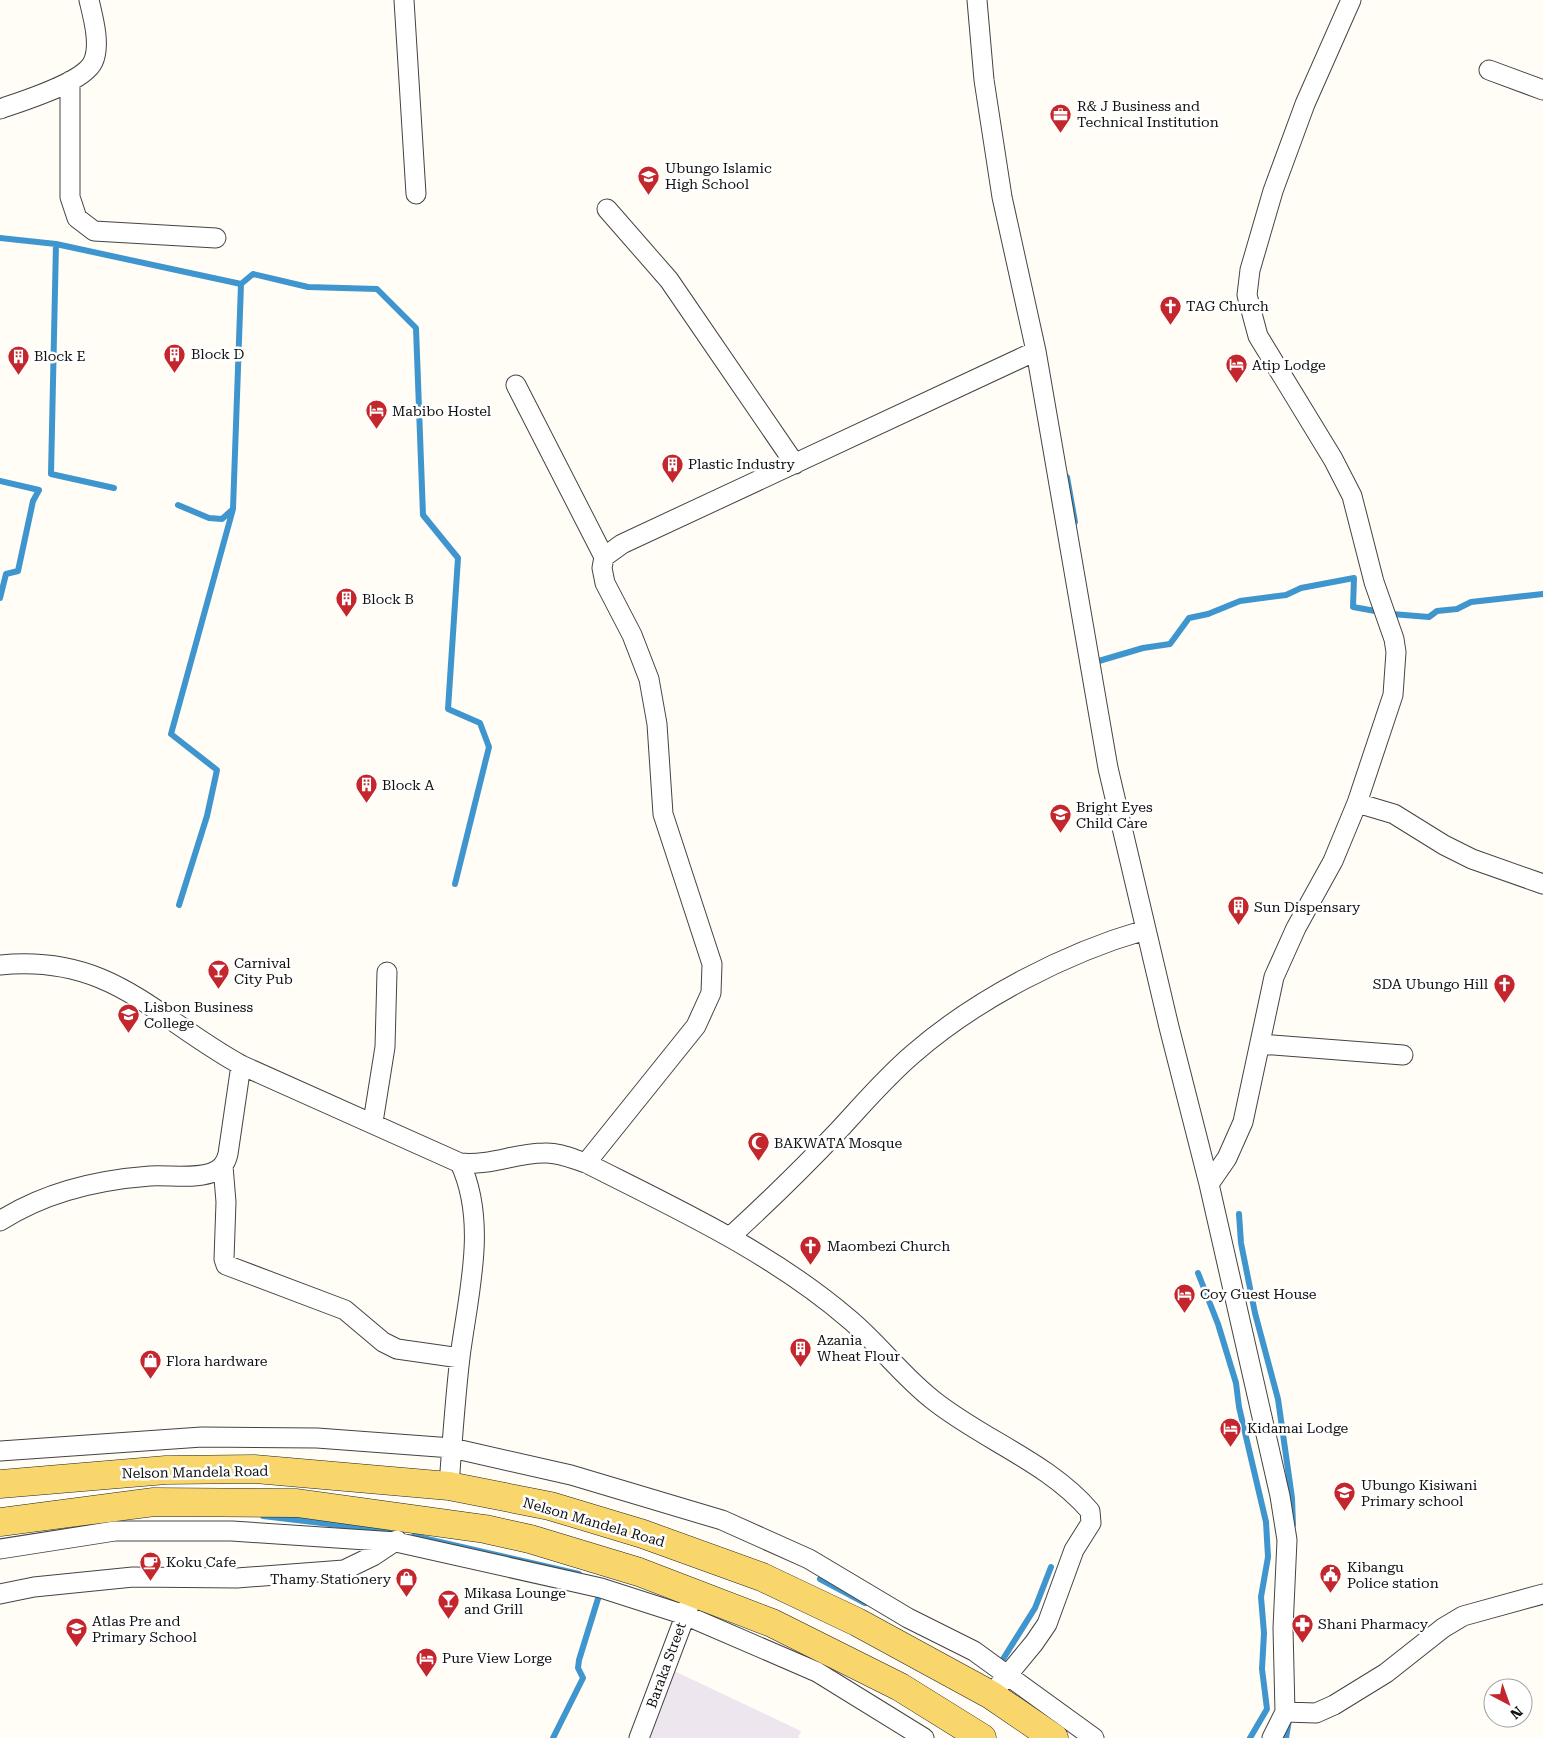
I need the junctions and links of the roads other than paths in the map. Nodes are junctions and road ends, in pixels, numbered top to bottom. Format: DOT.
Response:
graph roads {
  1 [pos="89,0"];
  2 [pos="404,0"];
  3 [pos="977,0"];
  4 [pos="1351,0"];
  5 [pos="1489,70"];
  6 [pos="70,81"];
  7 [pos="1543,90"];
  8 [pos="0,109"];
  9 [pos="416,194"];
  10 [pos="607,209"];
  11 [pos="216,238"];
  12 [pos="1036,351"];
  13 [pos="516,385"];
  14 [pos="795,464"];
  15 [pos="604,557"];
  16 [pos="1357,803"];
  17 [pos="1543,884"];
  18 [pos="1145,930"];
  19 [pos="0,965"];
  20 [pos="387,972"];
  21 [pos="1260,1044"];
  22 [pos="1403,1055"];
  23 [pos="241,1065"];
  24 [pos="373,1122"];
  25 [pos="460,1163"];
  26 [pos="586,1163"];
  27 [pos="223,1166"];
  28 [pos="1210,1184"];
  29 [pos="0,1221"];
  30 [pos="731,1236"];
  31 [pos="460,1358"];
  32 [pos="452,1448"];
  33 [pos="0,1451"];
  34 [pos="0,1484"];
  35 [pos="449,1486"];
  36 [pos="0,1522"];
  37 [pos="400,1530"];
  38 [pos="0,1549"];
  39 [pos="0,1594"];
  40 [pos="1543,1594"];
  41 [pos="689,1604"];
  42 [pos="1008,1674"];
  43 [pos="991,1694"];
  44 [pos="1285,1712"];
  45 [pos="639,1738"];
  46 [pos="924,1738"];
  47 [pos="982,1738"];
  48 [pos="1054,1738"];
  49 [pos="1094,1738"];
  50 [pos="1272,1738"];
  1 -- 6 [label="street"];
  2 -- 9 [label="street"];
  3 -- 12 [label="street"];
  4 -- 16 [label="street"];
  5 -- 7 [label="street"];
  6 -- 8 [label="street"];
  6 -- 11 [label="street"];
  10 -- 14 [label="street"];
  12 -- 14 [label="street"];
  12 -- 18 [label="street"];
  13 -- 15 [label="street"];
  14 -- 15 [label="street"];
  15 -- 26 [label="street"];
  16 -- 17 [label="street"];
  16 -- 21 [label="street"];
  18 -- 28 [label="street"];
  18 -- 30 [label="street"];
  19 -- 23 [label="street"];
  20 -- 24 [label="street"];
  21 -- 22 [label="street"];
  21 -- 28 [label="street"];
  23 -- 24 [label="street"];
  23 -- 27 [label="street"];
  24 -- 25 [label="street"];
  25 -- 26 [label="street"];
  25 -- 31 [label="street"];
  26 -- 30 [label="street"];
  27 -- 29 [label="street"];
  27 -- 31 [label="street"];
  28 -- 44 [label="street"];
  30 -- 42 [label="street"];
  31 -- 32 [label="street"];
  32 -- 33 [label="street"];
  32 -- 35 [label="street"];
  32 -- 42 [label="street"];
  34 -- 35 [label="main road, Nelson Mandela Road"];
  35 -- 43 [label="main road, Nelson Mandela Road"];
  36 -- 37 [label="main road"];
  37 -- 38 [label="street"];
  37 -- 39 [label="street"];
  37 -- 41 [label="main road"];
  40 -- 44 [label="street"];
  41 -- 45 [label="street, Baraka Street"];
  41 -- 46 [label="street"];
  41 -- 47 [label="main road"];
  42 -- 43 [label="street"];
  42 -- 49 [label="street"];
  43 -- 48 [label="main road, Nelson Mandela Road"];
  44 -- 50 [label="street"];
}
